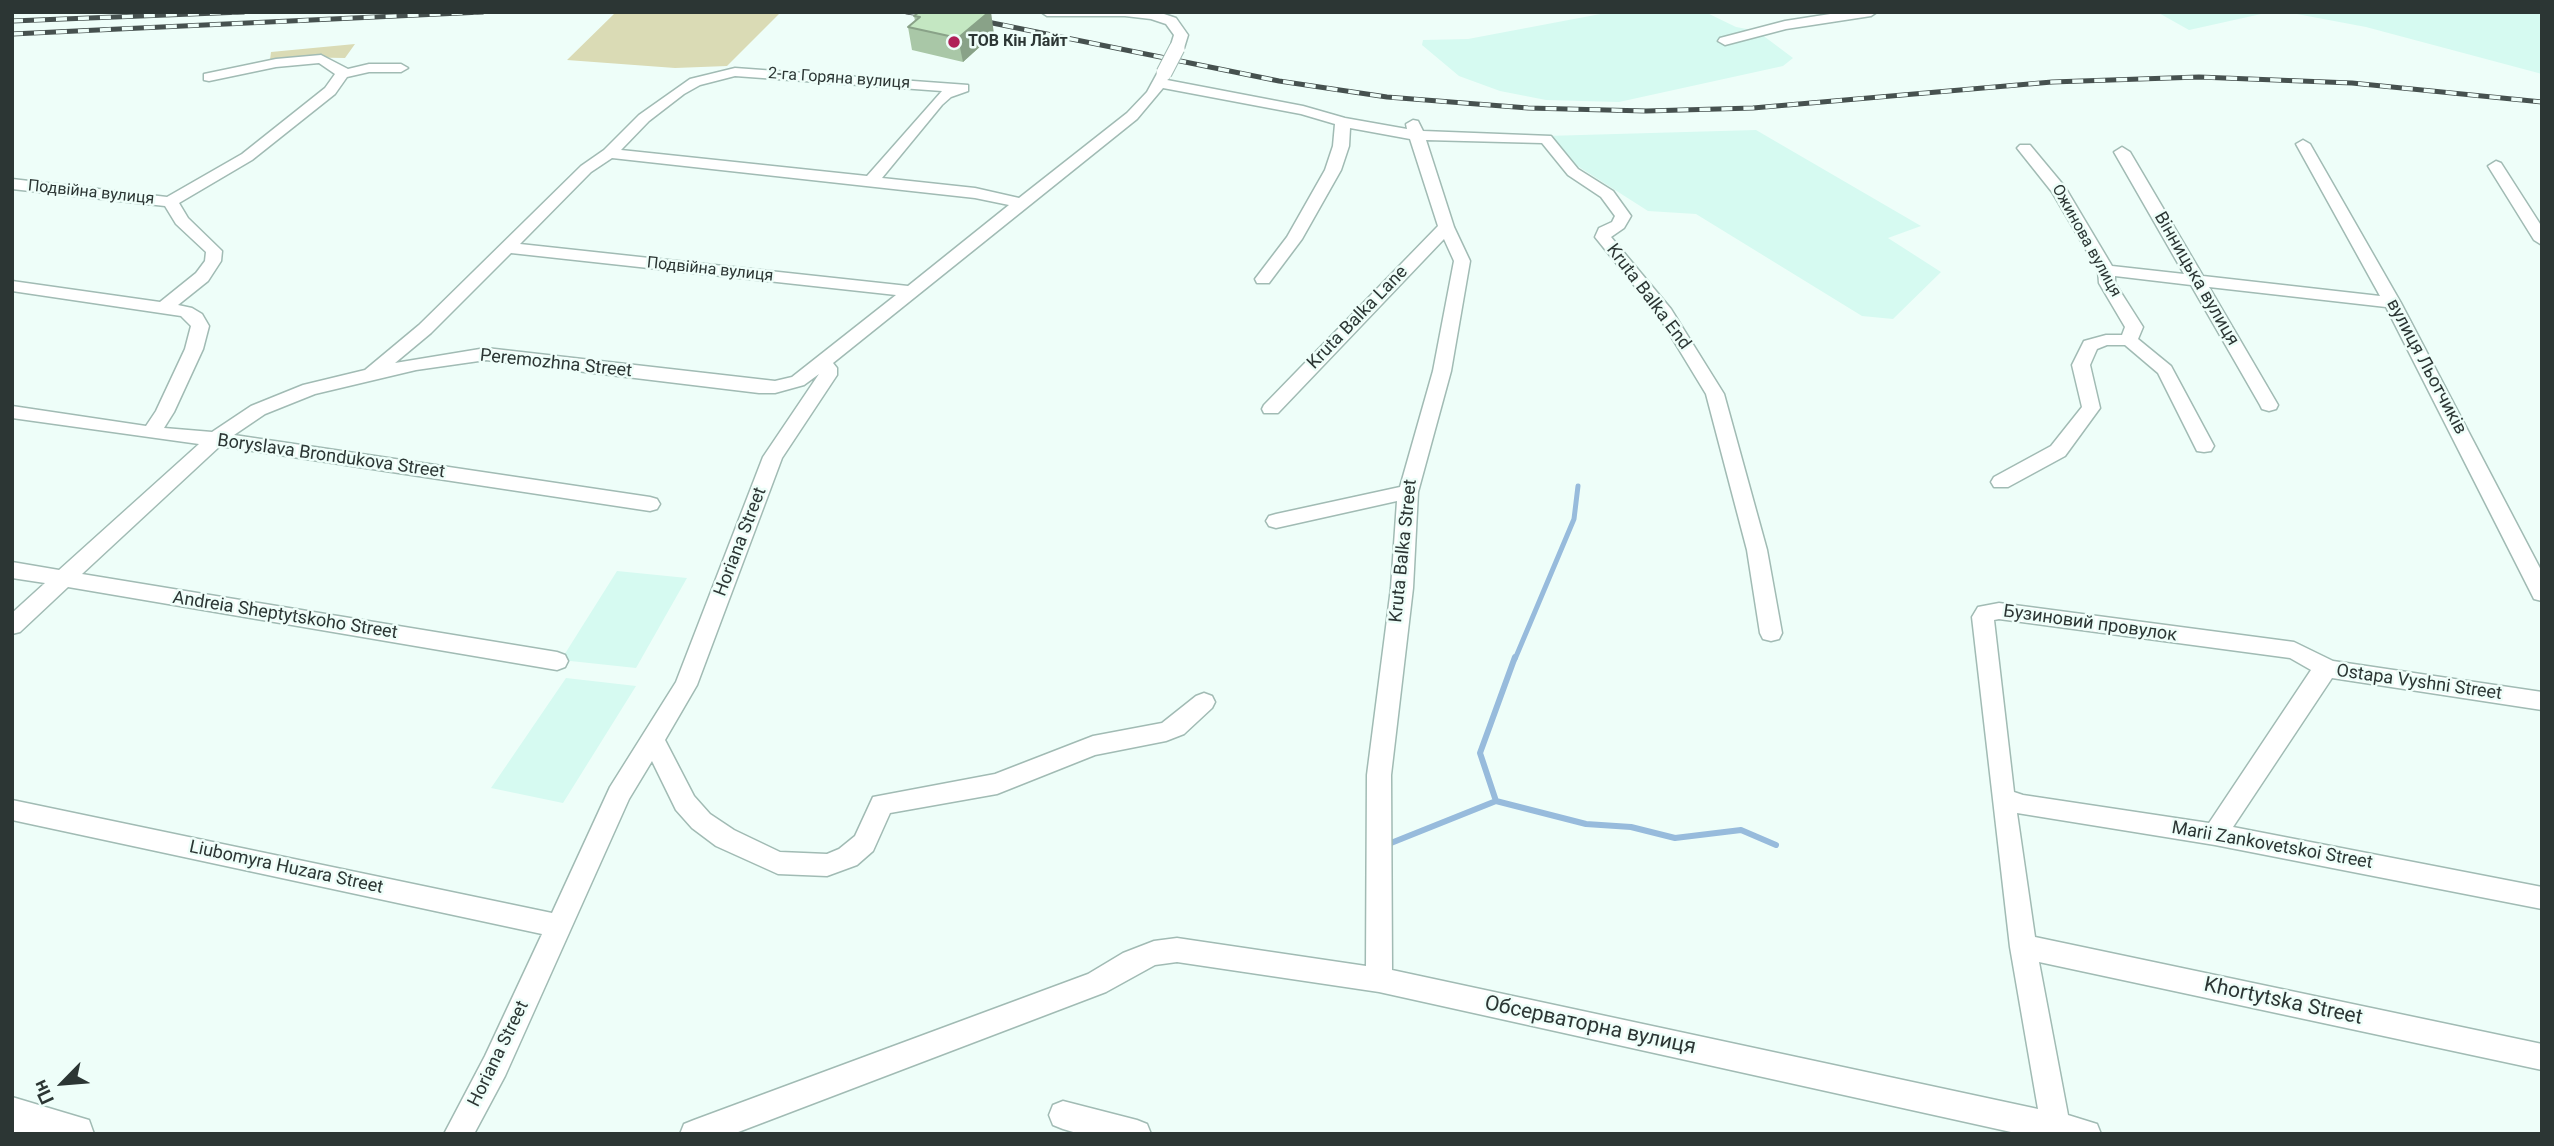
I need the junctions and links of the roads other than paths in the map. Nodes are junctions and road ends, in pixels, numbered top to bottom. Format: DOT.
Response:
graph roads {
  1 [pos="1047,12"];
  2 [pos="1124,12"];
  3 [pos="1871,12"];
  4 [pos="1725,41"];
  5 [pos="401,68"];
  6 [pos="342,74"];
  7 [pos="209,77"];
  8 [pos="1161,78"];
  9 [pos="1343,122"];
  10 [pos="1414,128"];
  11 [pos="2303,144"];
  12 [pos="2025,148"];
  13 [pos="2122,152"];
  14 [pos="609,153"];
  15 [pos="2496,166"];
  16 [pos="872,181"];
  17 [pos="12,184"];
  18 [pos="170,202"];
  19 [pos="1024,204"];
  20 [pos="1446,227"];
  21 [pos="2542,240"];
  22 [pos="509,248"];
  23 [pos="2106,270"];
  24 [pos="1263,279"];
  25 [pos="2197,280"];
  26 [pos="12,286"];
  27 [pos="911,291"];
  28 [pos="2392,303"];
  29 [pos="164,308"];
  30 [pos="2129,340"];
  31 [pos="822,363"];
  32 [pos="370,375"];
  33 [pos="2269,405"];
  34 [pos="1270,408"];
  35 [pos="12,412"];
  36 [pos="151,433"];
  37 [pos="216,439"];
  38 [pos="2204,446"];
  39 [pos="2001,482"];
  40 [pos="1408,492"];
  41 [pos="650,504"];
  42 [pos="1276,521"];
  43 [pos="12,570"];
  44 [pos="64,579"];
  45 [pos="2542,593"];
  46 [pos="12,626"];
  47 [pos="1771,633"];
  48 [pos="557,661"];
  49 [pos="2329,669"];
  50 [pos="2542,701"];
  51 [pos="1204,702"];
  52 [pos="652,738"];
  53 [pos="2003,797"];
  54 [pos="12,810"];
  55 [pos="2215,834"];
  56 [pos="2542,898"];
  57 [pos="559,926"];
  58 [pos="2024,947"];
  59 [pos="1379,980"];
  60 [pos="2542,1057"];
  61 [pos="1063,1115"];
  62 [pos="12,1116"];
  63 [pos="2056,1130"];
  64 [pos="75,1134"];
  65 [pos="458,1134"];
  66 [pos="694,1134"];
  67 [pos="1137,1134"];
  68 [pos="2087,1134"];
  1 -- 2 [label="street"];
  2 -- 8 [label="street, bridge"];
  3 -- 4 [label="street"];
  5 -- 6 [label="street"];
  6 -- 7 [label="street"];
  6 -- 18 [label="street, Подвійна вулиця"];
  8 -- 9 [label="street"];
  8 -- 19 [label="street"];
  9 -- 10 [label="street"];
  9 -- 24 [label="street"];
  10 -- 20 [label="street, Kruta Balka Street"];
  10 -- 47 [label="street, Kruta Balka End"];
  11 -- 28 [label="street, вулиця Льотчиків"];
  12 -- 23 [label="street, Ожинова вулиця"];
  13 -- 25 [label="street, Вінницька вулиця"];
  14 -- 16 [label="street"];
  14 -- 16 [label="street, 2-га Горяна вулиця"];
  14 -- 22 [label="street, 2-га Горяна вулиця"];
  15 -- 21 [label="street"];
  16 -- 19 [label="street"];
  17 -- 18 [label="street, Подвійна вулиця"];
  18 -- 29 [label="street, Подвійна вулиця"];
  19 -- 27 [label="street"];
  20 -- 34 [label="street, Kruta Balka Lane"];
  20 -- 40 [label="street, Kruta Balka Street"];
  22 -- 27 [label="street, Подвійна вулиця"];
  22 -- 32 [label="street, 2-га Горяна вулиця"];
  23 -- 25 [label="street"];
  23 -- 30 [label="street, Ожинова вулиця"];
  25 -- 28 [label="street"];
  25 -- 33 [label="street, Вінницька вулиця"];
  26 -- 29 [label="street"];
  27 -- 31 [label="street"];
  28 -- 45 [label="street, вулиця Льотчиків"];
  29 -- 36 [label="street"];
  30 -- 38 [label="street"];
  30 -- 39 [label="street"];
  31 -- 32 [label="street, Peremozhna Street"];
  31 -- 52 [label="street, Horiana Street"];
  32 -- 37 [label="street, Peremozhna Street"];
  35 -- 36 [label="street, Boryslava Brondukova Street"];
  36 -- 37 [label="street, Boryslava Brondukova Street"];
  37 -- 41 [label="street, Boryslava Brondukova Street"];
  37 -- 44 [label="street, Peremozhna Street"];
  40 -- 42 [label="street"];
  40 -- 59 [label="street, Kruta Balka Street"];
  43 -- 44 [label="street, Andreia Sheptytskoho Street"];
  44 -- 46 [label="street, Peremozhna Street"];
  44 -- 48 [label="street, Andreia Sheptytskoho Street"];
  49 -- 50 [label="street, Ostapa Vyshni Street"];
  49 -- 53 [label="street, Бузиновий провулок"];
  49 -- 55 [label="street, Ostapa Vyshni Street"];
  51 -- 52 [label="street"];
  52 -- 57 [label="street, Horiana Street"];
  53 -- 55 [label="street, Marii Zankovetskoi Street"];
  53 -- 58 [label="street, Бузиновий провулок"];
  54 -- 57 [label="street, Liubomyra Huzara Street"];
  55 -- 56 [label="street, Marii Zankovetskoi Street"];
  57 -- 65 [label="street, Horiana Street"];
  58 -- 60 [label="street, Khortytska Street"];
  58 -- 63 [label="street, Бузиновий провулок"];
  59 -- 63 [label="street, Обсерваторна вулиця"];
  59 -- 66 [label="street, Обсерваторна вулиця"];
  61 -- 67 [label="street"];
  62 -- 64 [label="main road"];
  63 -- 68 [label="street, Обсерваторна вулиця"];
}
